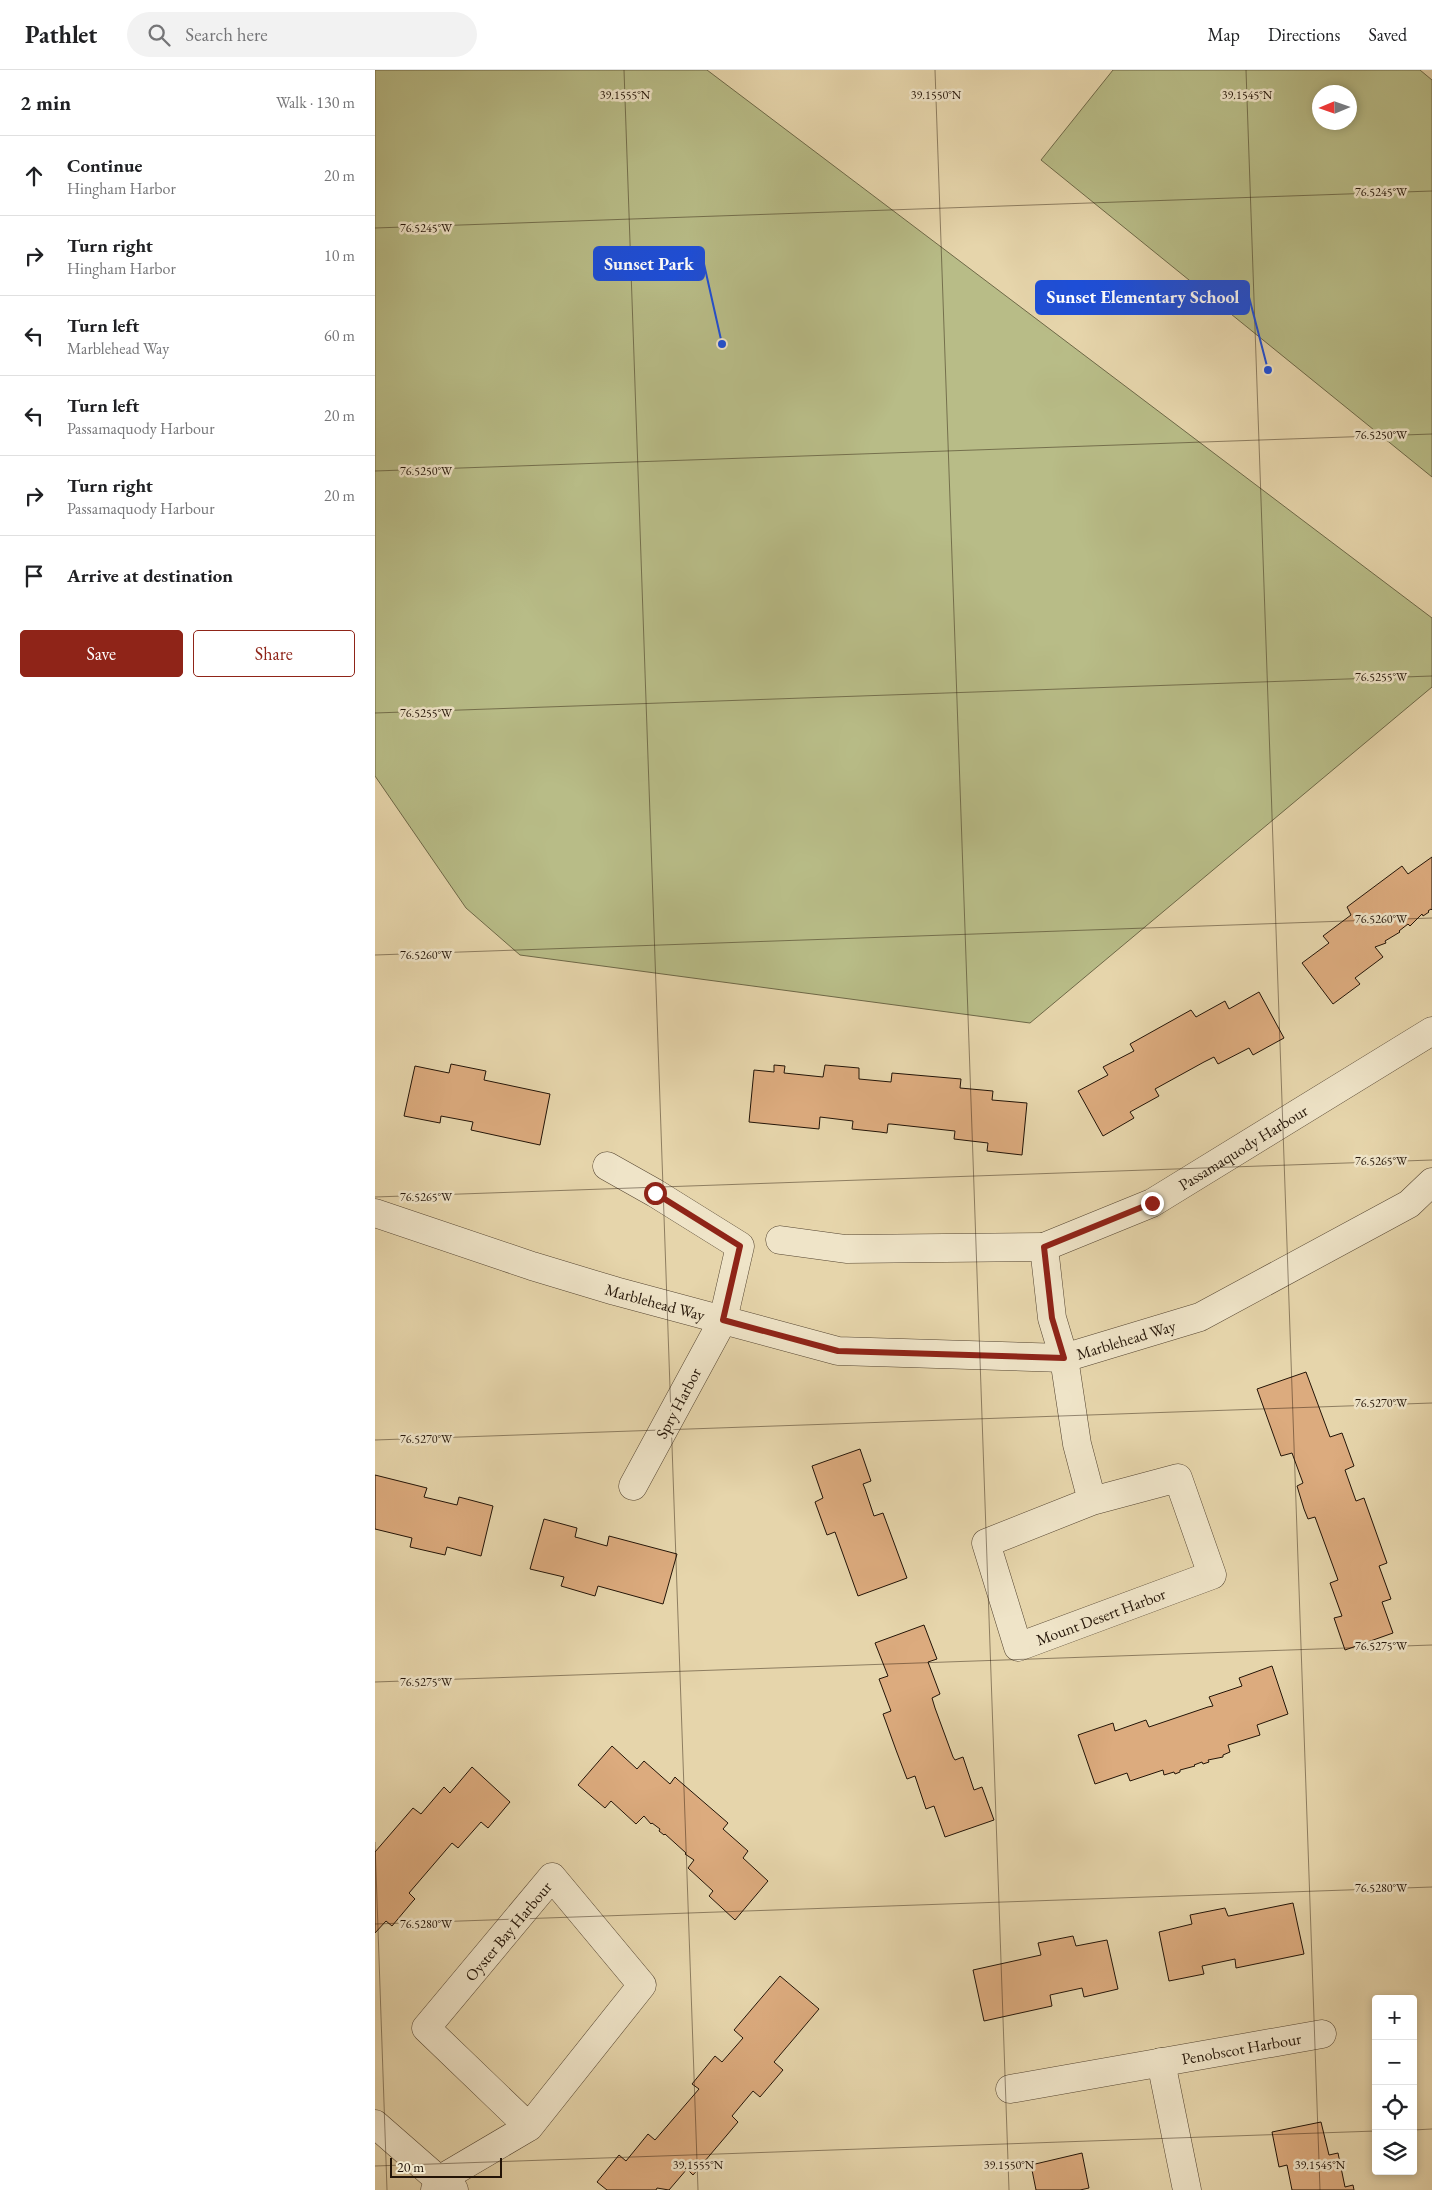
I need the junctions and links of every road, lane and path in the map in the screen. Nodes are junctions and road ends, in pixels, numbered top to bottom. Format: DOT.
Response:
graph roads {
  1 [pos="1432,1031"];
  2 [pos="607,1166"];
  3 [pos="1432,1182"];
  4 [pos="375,1212"];
  5 [pos="780,1240"];
  6 [pos="1044,1247"];
  7 [pos="723,1320"];
  8 [pos="1064,1358"];
  9 [pos="633,1486"];
  10 [pos="1092,1501"];
  11 [pos="1322,2034"];
  12 [pos="1161,2062"];
  13 [pos="1010,2089"];
  14 [pos="375,2124"];
  15 [pos="529,2127"];
  16 [pos="443,2187"];
  17 [pos="1187,2190"];
  1 -- 6 [label="street, Passamaquody Harbour"];
  2 -- 7 [label="street, Spry Harbor"];
  3 -- 8 [label="street, Marblehead Way"];
  4 -- 7 [label="street, Marblehead Way"];
  5 -- 6 [label="street, Passamaquody Harbour"];
  6 -- 8 [label="street"];
  7 -- 8 [label="street, Marblehead Way"];
  7 -- 9 [label="street, Spry Harbor"];
  8 -- 10 [label="street"];
  10 -- 10 [label="street, Mount Desert Harbor"];
  11 -- 12 [label="street, Penobscot Harbour"];
  12 -- 13 [label="street, Penobscot Harbour"];
  12 -- 17 [label="street, Penobscot Harbour"];
  14 -- 16 [label="street"];
  15 -- 15 [label="street, Oyster Bay Harbour"];
  15 -- 16 [label="street, Oyster Bay Harbour"];
}
